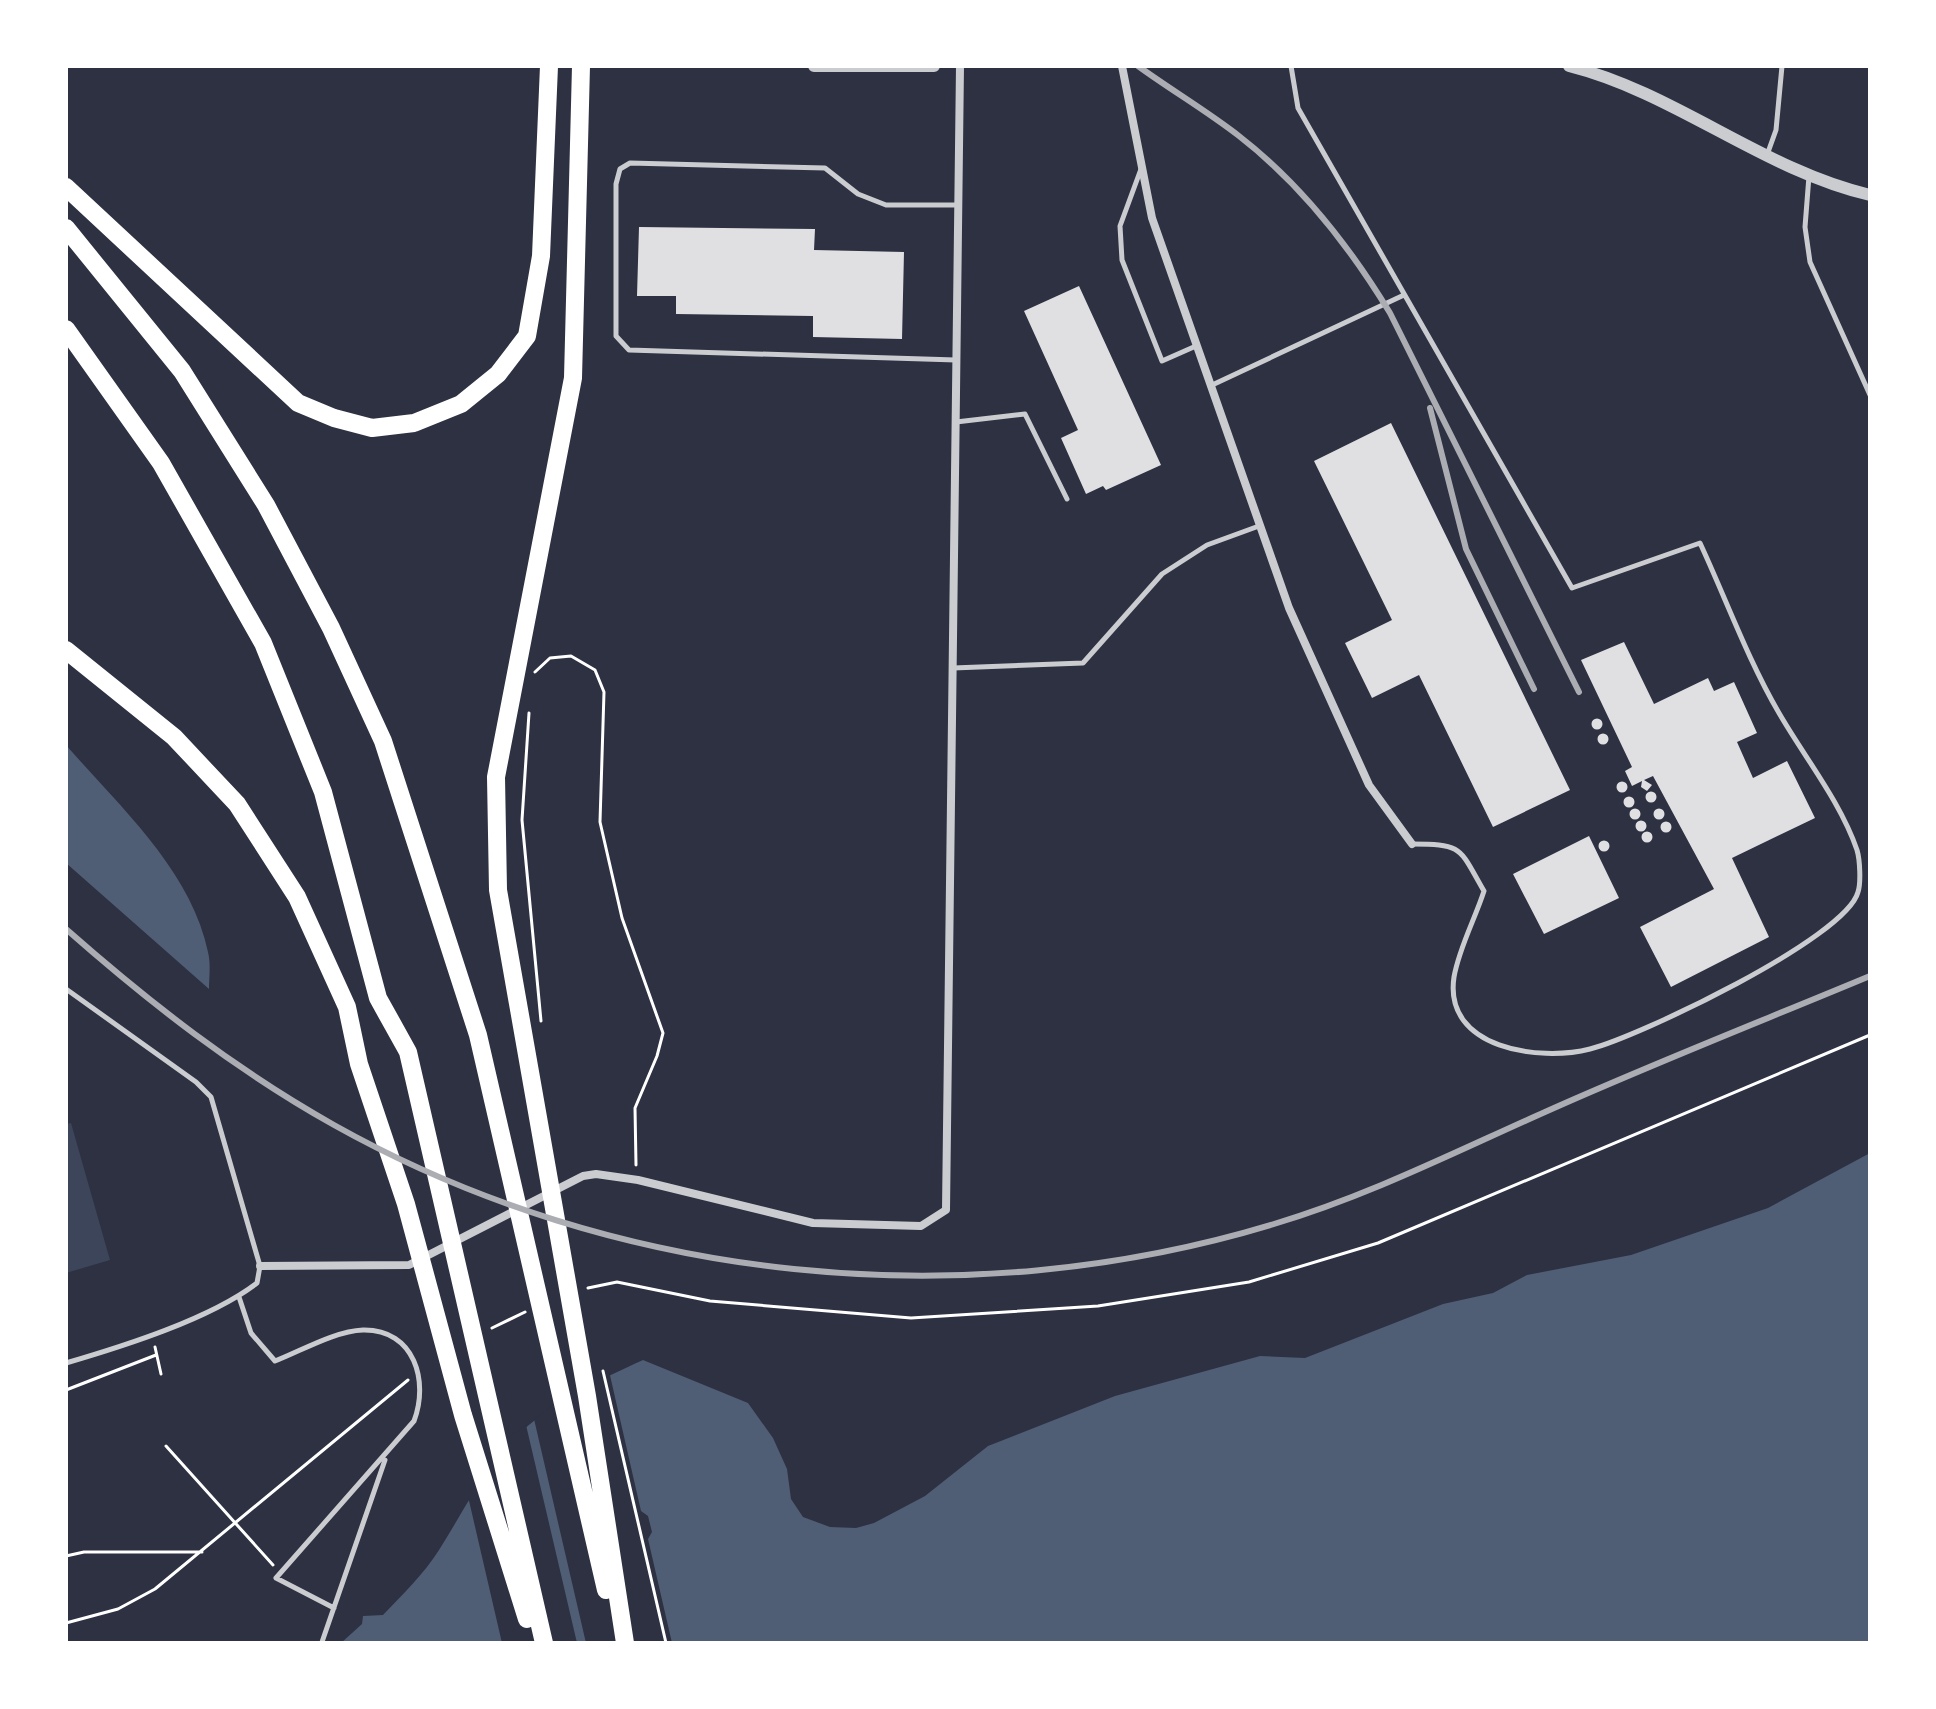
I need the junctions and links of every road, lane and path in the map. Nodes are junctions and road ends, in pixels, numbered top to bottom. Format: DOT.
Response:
graph roads {
  1 [pos="549,66"];
  2 [pos="581,66"];
  3 [pos="814,66"];
  4 [pos="934,66"];
  5 [pos="960,66"];
  6 [pos="1122,66"];
  7 [pos="1291,66"];
  8 [pos="1569,66"];
  9 [pos="1782,66"];
  10 [pos="1767,155"];
  11 [pos="1142,164"];
  12 [pos="1810,175"];
  13 [pos="66,187"];
  14 [pos="1870,195"];
  15 [pos="958,205"];
  16 [pos="66,228"];
  17 [pos="1404,295"];
  18 [pos="66,329"];
  19 [pos="1196,346"];
  20 [pos="956,360"];
  21 [pos="1210,386"];
  22 [pos="1870,395"];
  23 [pos="955,422"];
  24 [pos="1067,499"];
  25 [pos="1259,526"];
  26 [pos="66,650"];
  27 [pos="953,668"];
  28 [pos="531,675"];
  29 [pos="529,704"];
  30 [pos="1412,844"];
  31 [pos="66,989"];
  32 [pos="532,1023"];
  33 [pos="1870,1035"];
  34 [pos="638,1180"];
  35 [pos="260,1266"];
  36 [pos="584,1284"];
  37 [pos="575,1291"];
  38 [pos="239,1297"];
  39 [pos="587,1299"];
  40 [pos="535,1307"];
  41 [pos="483,1332"];
  42 [pos="156,1355"];
  43 [pos="66,1363"];
  44 [pos="419,1371"];
  45 [pos="603,1371"];
  46 [pos="66,1390"];
  47 [pos="166,1446"];
  48 [pos="387,1456"];
  49 [pos="238,1522"];
  50 [pos="202,1552"];
  51 [pos="66,1556"];
  52 [pos="281,1573"];
  53 [pos="334,1608"];
  54 [pos="66,1623"];
  55 [pos="322,1642"];
  56 [pos="535,1643"];
  57 [pos="544,1643"];
  58 [pos="618,1643"];
  59 [pos="625,1643"];
  60 [pos="666,1643"];
  1 -- 13 [label="highway"];
  2 -- 32 [label="highway"];
  3 -- 4 [label="street"];
  5 -- 15 [label="street"];
  6 -- 11 [label="street"];
  7 -- 17 [label="lane"];
  8 -- 10 [label="street"];
  9 -- 10 [label="lane"];
  10 -- 12 [label="street"];
  11 -- 19 [label="street"];
  11 -- 19 [label="lane"];
  12 -- 14 [label="street"];
  12 -- 22 [label="lane"];
  15 -- 20 [label="street"];
  15 -- 20 [label="lane"];
  16 -- 58 [label="highway"];
  17 -- 21 [label="lane"];
  17 -- 30 [label="lane"];
  18 -- 57 [label="highway"];
  19 -- 21 [label="street"];
  20 -- 23 [label="street"];
  21 -- 25 [label="street"];
  23 -- 24 [label="lane"];
  23 -- 27 [label="street"];
  25 -- 27 [label="lane"];
  25 -- 30 [label="street"];
  26 -- 56 [label="highway"];
  27 -- 34 [label="street"];
  28 -- 34 [label="path"];
  29 -- 32 [label="path"];
  31 -- 35 [label="lane"];
  32 -- 59 [label="highway"];
  33 -- 37 [label="path"];
  34 -- 35 [label="street"];
  35 -- 38 [label="lane"];
  36 -- 39 [label="path"];
  38 -- 43 [label="lane"];
  38 -- 44 [label="lane"];
  40 -- 41 [label="path"];
  42 -- 46 [label="path"];
  44 -- 48 [label="lane"];
  44 -- 49 [label="path"];
  45 -- 60 [label="path"];
  47 -- 49 [label="path"];
  48 -- 52 [label="lane"];
  48 -- 53 [label="lane"];
  49 -- 50 [label="path"];
  49 -- 52 [label="path"];
  50 -- 51 [label="path"];
  50 -- 54 [label="path"];
  52 -- 53 [label="lane"];
  53 -- 55 [label="lane"];
}
